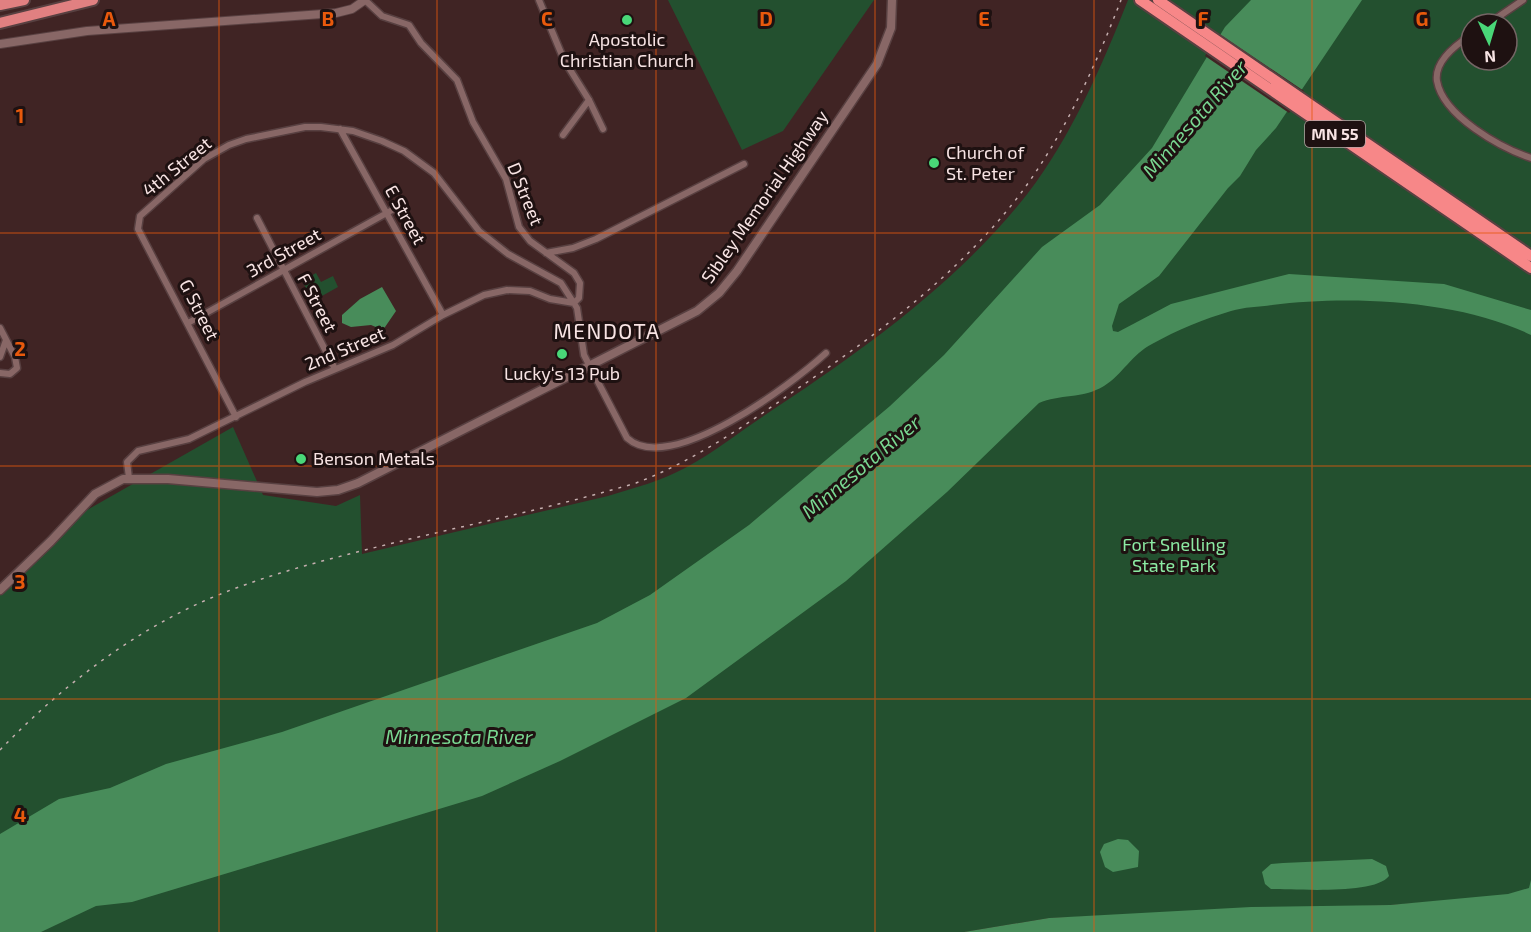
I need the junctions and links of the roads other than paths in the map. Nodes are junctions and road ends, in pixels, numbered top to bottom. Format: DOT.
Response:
graph roads {
  1 [pos="24,0"];
  2 [pos="93,0"];
  3 [pos="365,0"];
  4 [pos="539,0"];
  5 [pos="892,0"];
  6 [pos="1140,0"];
  7 [pos="1158,0"];
  8 [pos="1523,0"];
  9 [pos="0,5"];
  10 [pos="1506,12"];
  11 [pos="0,23"];
  12 [pos="0,44"];
  13 [pos="1459,44"];
  14 [pos="589,100"];
  15 [pos="340,129"];
  16 [pos="603,129"];
  17 [pos="563,135"];
  18 [pos="1531,158"];
  19 [pos="744,165"];
  20 [pos="394,209"];
  21 [pos="387,214"];
  22 [pos="140,216"];
  23 [pos="257,218"];
  24 [pos="546,253"];
  25 [pos="1531,256"];
  26 [pos="1531,268"];
  27 [pos="284,271"];
  28 [pos="574,303"];
  29 [pos="443,315"];
  30 [pos="188,323"];
  31 [pos="0,327"];
  32 [pos="6,340"];
  33 [pos="826,353"];
  34 [pos="0,357"];
  35 [pos="590,367"];
  36 [pos="335,369"];
  37 [pos="0,372"];
  38 [pos="236,417"];
  39 [pos="129,478"];
  40 [pos="0,590"];
  1 -- 9 [label="highway"];
  2 -- 11 [label="highway"];
  3 -- 12 [label="street"];
  3 -- 24 [label="street, D Street"];
  4 -- 14 [label="street"];
  5 -- 35 [label="main road, Sibley Memorial Highway"];
  6 -- 26 [label="highway, MN 55"];
  7 -- 25 [label="highway, MN 55"];
  8 -- 10 [label="street"];
  13 -- 18 [label="street"];
  14 -- 16 [label="street"];
  14 -- 17 [label="street"];
  15 -- 21 [label="street, E Street"];
  15 -- 22 [label="street, 4th Street"];
  15 -- 28 [label="street, 4th Street"];
  19 -- 24 [label="street"];
  20 -- 21 [label="street, 3rd Street"];
  21 -- 27 [label="street, 3rd Street"];
  21 -- 29 [label="street, E Street"];
  22 -- 30 [label="street, G Street"];
  23 -- 27 [label="street, F Street"];
  24 -- 28 [label="street, D Street"];
  27 -- 30 [label="street, 3rd Street"];
  27 -- 36 [label="street, F Street"];
  28 -- 29 [label="street, 2nd Street"];
  28 -- 35 [label="street, D Street"];
  29 -- 36 [label="street, 2nd Street"];
  30 -- 38 [label="street, G Street"];
  31 -- 32 [label="street"];
  32 -- 34 [label="street"];
  32 -- 37 [label="street"];
  33 -- 35 [label="street, D Street"];
  35 -- 39 [label="main road, Sibley Memorial Highway"];
  36 -- 38 [label="street, 2nd Street"];
  38 -- 39 [label="street, 2nd Street"];
  39 -- 40 [label="main road, Sibley Memorial Highway"];
}
